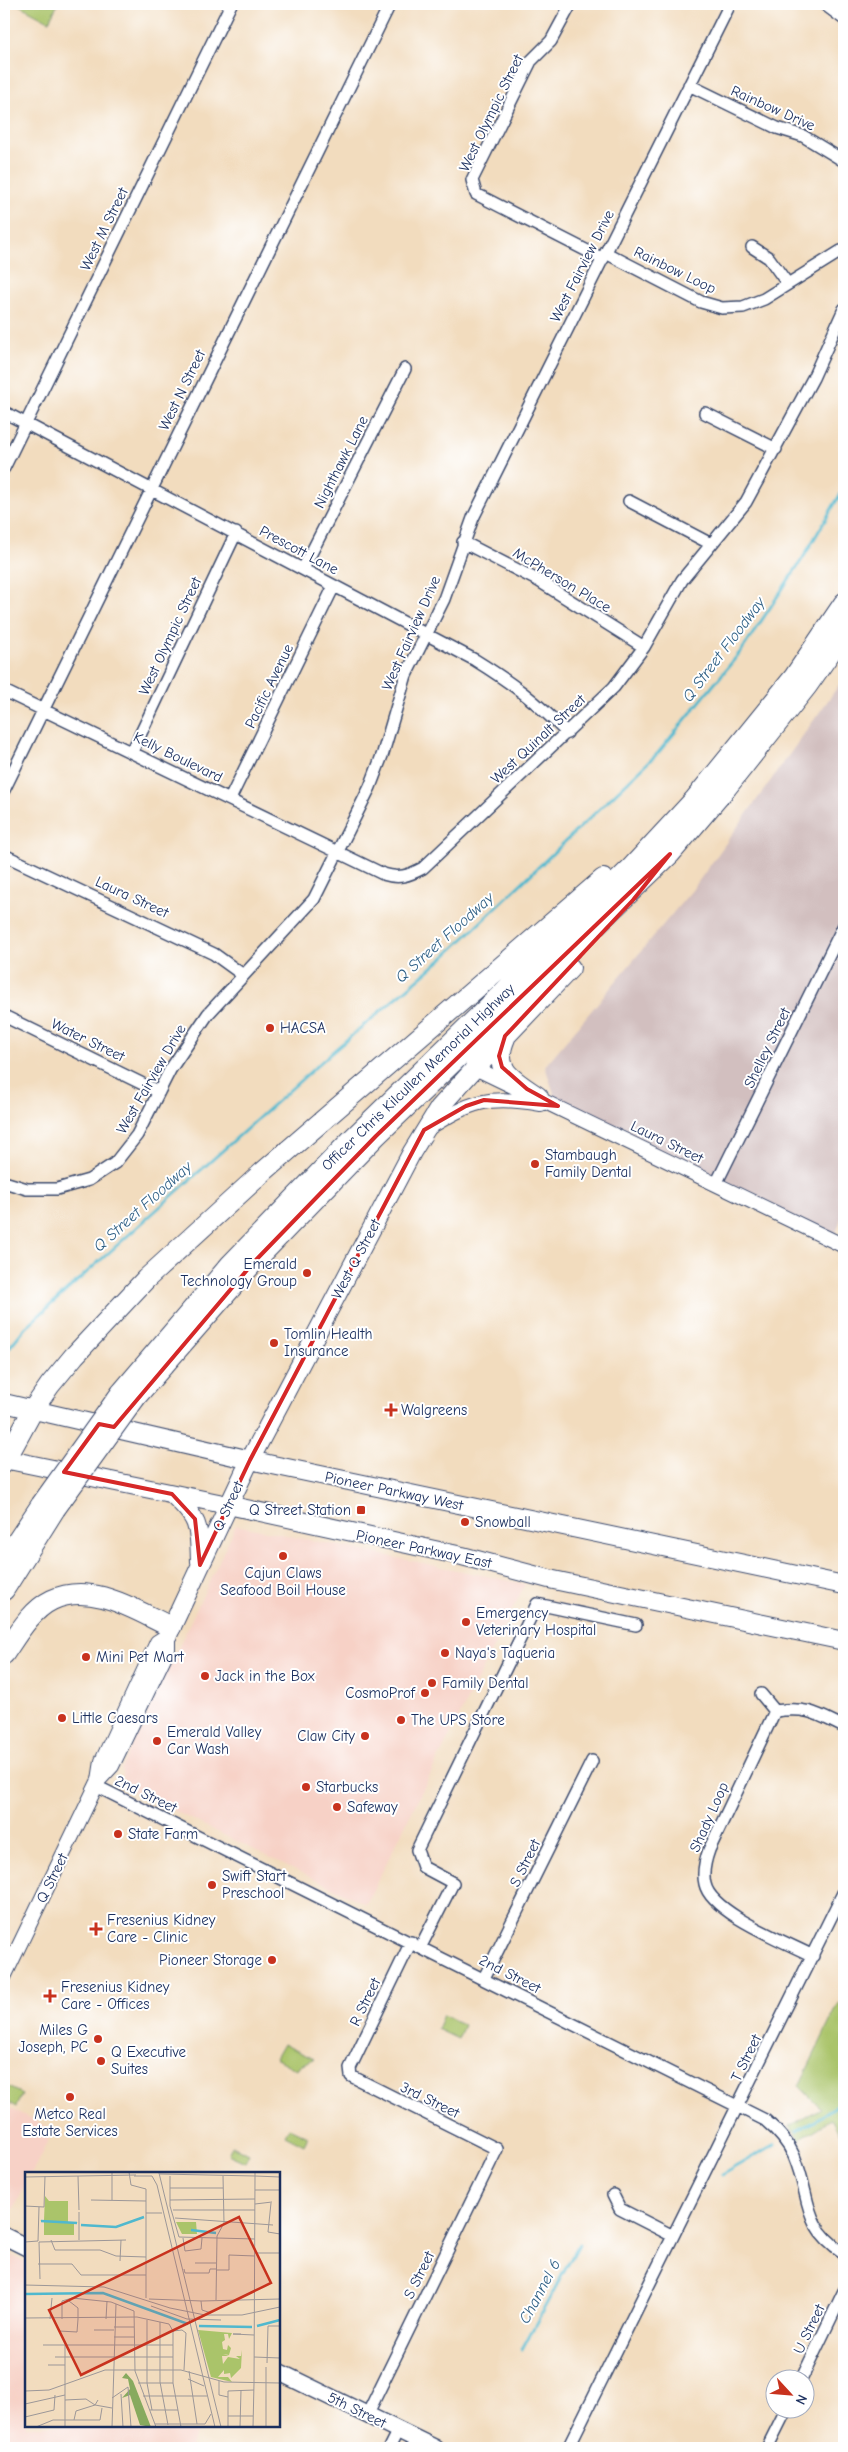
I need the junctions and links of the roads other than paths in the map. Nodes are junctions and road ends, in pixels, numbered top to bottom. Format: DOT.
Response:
graph roads {
  1 [pos="231,4"];
  2 [pos="390,4"];
  3 [pos="571,4"];
  4 [pos="730,4"];
  5 [pos="824,4"];
  6 [pos="844,19"];
  7 [pos="689,85"];
  8 [pos="844,161"];
  9 [pos="752,247"];
  10 [pos="843,252"];
  11 [pos="604,256"];
  12 [pos="787,283"];
  13 [pos="844,309"];
  14 [pos="405,369"];
  15 [pos="4,412"];
  16 [pos="704,413"];
  17 [pos="26,423"];
  18 [pos="776,448"];
  19 [pos="4,468"];
  20 [pos="150,489"];
  21 [pos="630,501"];
  22 [pos="236,534"];
  23 [pos="463,542"];
  24 [pos="711,544"];
  25 [pos="303,569"];
  26 [pos="334,586"];
  27 [pos="844,603"];
  28 [pos="844,633"];
  29 [pos="427,635"];
  30 [pos="644,648"];
  31 [pos="4,691"];
  32 [pos="43,709"];
  33 [pos="567,733"];
  34 [pos="132,752"];
  35 [pos="4,790"];
  36 [pos="230,799"];
  37 [pos="695,799"];
  38 [pos="338,852"];
  39 [pos="670,854"];
  40 [pos="4,855"];
  41 [pos="844,925"];
  42 [pos="243,975"];
  43 [pos="4,1016"];
  44 [pos="505,1036"];
  45 [pos="475,1068"];
  46 [pos="159,1092"];
  47 [pos="538,1097"];
  48 [pos="558,1106"];
  49 [pos="424,1130"];
  50 [pos="4,1182"];
  51 [pos="716,1184"];
  52 [pos="844,1246"];
  53 [pos="129,1395"];
  54 [pos="4,1403"];
  55 [pos="34,1408"];
  56 [pos="250,1460"];
  57 [pos="4,1461"];
  58 [pos="172,1494"];
  59 [pos="228,1505"];
  60 [pos="48,1507"];
  61 [pos="4,1562"];
  62 [pos="200,1565"];
  63 [pos="844,1586"];
  64 [pos="4,1590"];
  65 [pos="636,1625"];
  66 [pos="169,1631"];
  67 [pos="844,1641"];
  68 [pos="4,1654"];
  69 [pos="761,1694"];
  70 [pos="775,1711"];
  71 [pos="844,1727"];
  72 [pos="592,1761"];
  73 [pos="97,1783"];
  74 [pos="844,1891"];
  75 [pos="416,1944"];
  76 [pos="813,1956"];
  77 [pos="4,1977"];
  78 [pos="484,1978"];
  79 [pos="351,2076"];
  80 [pos="740,2105"];
  81 [pos="498,2149"];
  82 [pos="613,2195"];
  83 [pos="4,2236"];
  84 [pos="673,2236"];
  85 [pos="25,2246"];
  86 [pos="844,2253"];
  87 [pos="844,2291"];
  88 [pos="806,2370"];
  89 [pos="280,2372"];
  90 [pos="367,2415"];
  91 [pos="781,2420"];
  92 [pos="398,2430"];
  93 [pos="389,2448"];
  94 [pos="435,2448"];
  95 [pos="568,2448"];
  96 [pos="767,2448"];
  1 -- 17 [label="street, West M Street"];
  2 -- 20 [label="street, West N Street"];
  3 -- 11 [label="street, West Olympic Street"];
  4 -- 7 [label="street, West Fairview Drive"];
  5 -- 6 [label="street"];
  7 -- 8 [label="street, Rainbow Drive"];
  7 -- 11 [label="street, West Fairview Drive"];
  9 -- 12 [label="street"];
  10 -- 12 [label="street, Rainbow Loop"];
  11 -- 12 [label="street, Rainbow Loop"];
  11 -- 23 [label="street, West Fairview Drive"];
  13 -- 18 [label="street, West Quinalt Street"];
  14 -- 25 [label="street, Nighthawk Lane"];
  15 -- 17 [label="street, Prescott Lane"];
  16 -- 18 [label="street"];
  17 -- 19 [label="street, West M Street"];
  17 -- 20 [label="street, Prescott Lane"];
  18 -- 24 [label="street, West Quinalt Street"];
  20 -- 22 [label="street, Prescott Lane"];
  20 -- 32 [label="street, West N Street"];
  21 -- 24 [label="street"];
  22 -- 25 [label="street, Prescott Lane"];
  22 -- 34 [label="street, West Olympic Street"];
  23 -- 29 [label="street, West Fairview Drive"];
  23 -- 30 [label="street, McPherson Place"];
  24 -- 30 [label="street, West Quinalt Street"];
  25 -- 26 [label="street, Prescott Lane"];
  26 -- 29 [label="street, Prescott Lane"];
  26 -- 36 [label="street, Pacific Avenue"];
  27 -- 37 [label="highway, Officer Chris Kilcullen Memorial Highway"];
  28 -- 39 [label="highway, Officer Chris Kilcullen Memorial Highway"];
  29 -- 33 [label="street, Prescott Lane"];
  29 -- 38 [label="street, West Fairview Drive"];
  30 -- 33 [label="street, West Quinalt Street"];
  31 -- 32 [label="street, Kelly Boulevard"];
  32 -- 34 [label="street, Kelly Boulevard"];
  32 -- 35 [label="street, West N Street"];
  33 -- 38 [label="street, West Quinalt Street"];
  34 -- 36 [label="street, Kelly Boulevard"];
  36 -- 38 [label="street, Kelly Boulevard"];
  37 -- 53 [label="highway, Officer Chris Kilcullen Memorial Highway"];
  37 -- 55 [label="highway"];
  38 -- 42 [label="street, West Fairview Drive"];
  39 -- 44 [label="highway"];
  39 -- 53 [label="highway, Officer Chris Kilcullen Memorial Highway"];
  40 -- 42 [label="street, Laura Street"];
  41 -- 51 [label="street, Shelley Street"];
  42 -- 46 [label="street, West Fairview Drive"];
  43 -- 46 [label="street, Water Street"];
  44 -- 45 [label="highway"];
  44 -- 47 [label="highway"];
  45 -- 47 [label="street, Laura Street"];
  45 -- 49 [label="main road, West Q Street"];
  46 -- 50 [label="street, West Fairview Drive"];
  47 -- 48 [label="street, Laura Street"];
  48 -- 49 [label="street"];
  48 -- 51 [label="street, Laura Street"];
  49 -- 56 [label="main road, West Q Street"];
  51 -- 52 [label="street, Laura Street"];
  53 -- 60 [label="highway, Officer Chris Kilcullen Memorial Highway, bridge"];
  54 -- 55 [label="main road, Pioneer Parkway West"];
  55 -- 56 [label="main road, Pioneer Parkway West"];
  55 -- 57 [label="highway"];
  56 -- 59 [label="main road, Q Street"];
  56 -- 63 [label="main road, Pioneer Parkway West"];
  57 -- 58 [label="main road, Pioneer Parkway East"];
  58 -- 59 [label="main road, Pioneer Parkway East"];
  58 -- 62 [label="main road"];
  59 -- 62 [label="main road, Q Street"];
  59 -- 67 [label="main road, Pioneer Parkway East"];
  60 -- 61 [label="highway, Officer Chris Kilcullen Memorial Highway"];
  60 -- 64 [label="highway, Officer Chris Kilcullen Memorial Highway"];
  62 -- 66 [label="main road, Q Street"];
  65 -- 75 [label="street, R Street"];
  66 -- 68 [label="highway"];
  66 -- 73 [label="street, Q Street"];
  69 -- 70 [label="street"];
  70 -- 71 [label="street"];
  70 -- 76 [label="street, Shady Loop"];
  72 -- 78 [label="street, S Street"];
  73 -- 75 [label="street, 2nd Street"];
  73 -- 77 [label="street, Q Street"];
  74 -- 76 [label="street, T Street"];
  75 -- 78 [label="street, 2nd Street"];
  75 -- 79 [label="street, R Street"];
  76 -- 80 [label="street, T Street"];
  78 -- 80 [label="street, 2nd Street"];
  79 -- 81 [label="street, 3rd Street"];
  80 -- 84 [label="street, T Street"];
  80 -- 86 [label="street, 2nd Street"];
  81 -- 90 [label="street, S Street"];
  82 -- 84 [label="street"];
  83 -- 85 [label="main road"];
  84 -- 95 [label="street, T Street"];
  87 -- 88 [label="street, U Street"];
  89 -- 90 [label="main road, 5th Street"];
  90 -- 92 [label="main road, 5th Street"];
  91 -- 96 [label="street"];
  92 -- 93 [label="street"];
  92 -- 94 [label="main road, 5th Street"];
}
